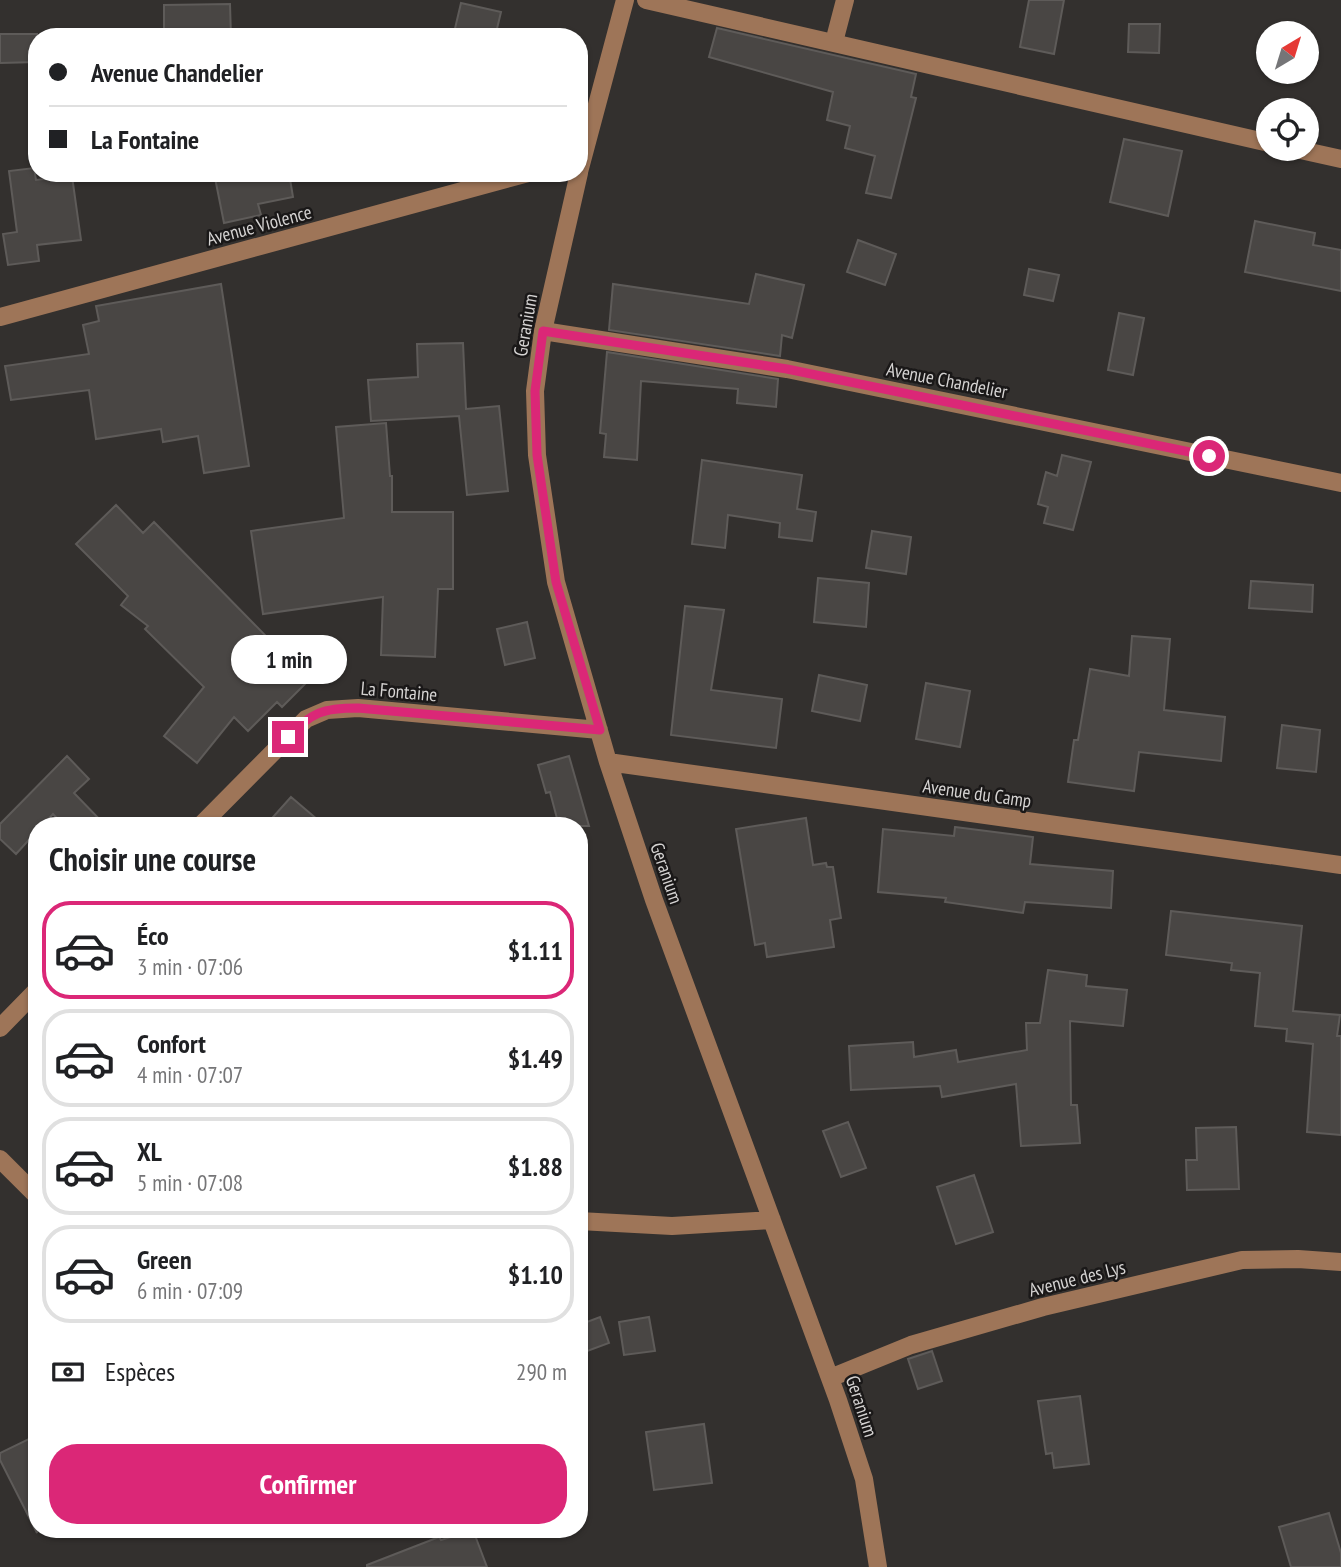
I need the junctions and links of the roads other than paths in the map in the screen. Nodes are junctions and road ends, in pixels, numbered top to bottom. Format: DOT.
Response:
graph roads {
  1 [pos="625,0"];
  2 [pos="646,0"];
  3 [pos="845,0"];
  4 [pos="834,42"];
  5 [pos="588,137"];
  6 [pos="1256,140"];
  7 [pos="1319,154"];
  8 [pos="1341,159"];
  9 [pos="495,182"];
  10 [pos="577,182"];
  11 [pos="0,317"];
  12 [pos="543,331"];
  13 [pos="1341,483"];
  14 [pos="600,730"];
  15 [pos="608,762"];
  16 [pos="209,817"];
  17 [pos="1341,865"];
  18 [pos="28,999"];
  19 [pos="0,1027"];
  20 [pos="0,1158"];
  21 [pos="28,1187"];
  22 [pos="772,1220"];
  23 [pos="588,1221"];
  24 [pos="1341,1262"];
  25 [pos="830,1378"];
  26 [pos="878,1567"];
  1 -- 5 [label="street, Geranium"];
  2 -- 4 [label="street"];
  3 -- 4 [label="street"];
  4 -- 6 [label="street"];
  7 -- 8 [label="street"];
  9 -- 11 [label="street, Avenue Violence"];
  10 -- 12 [label="street, Geranium"];
  12 -- 13 [label="street, Avenue Chandelier"];
  12 -- 14 [label="street, Geranium"];
  14 -- 15 [label="street, Geranium"];
  14 -- 16 [label="street, La Fontaine"];
  15 -- 17 [label="street, Avenue du Camp"];
  15 -- 22 [label="street, Geranium"];
  18 -- 19 [label="street"];
  20 -- 21 [label="street"];
  22 -- 23 [label="street"];
  22 -- 25 [label="street, Geranium"];
  24 -- 25 [label="street, Avenue des Lys"];
  25 -- 26 [label="street, Geranium"];
}
